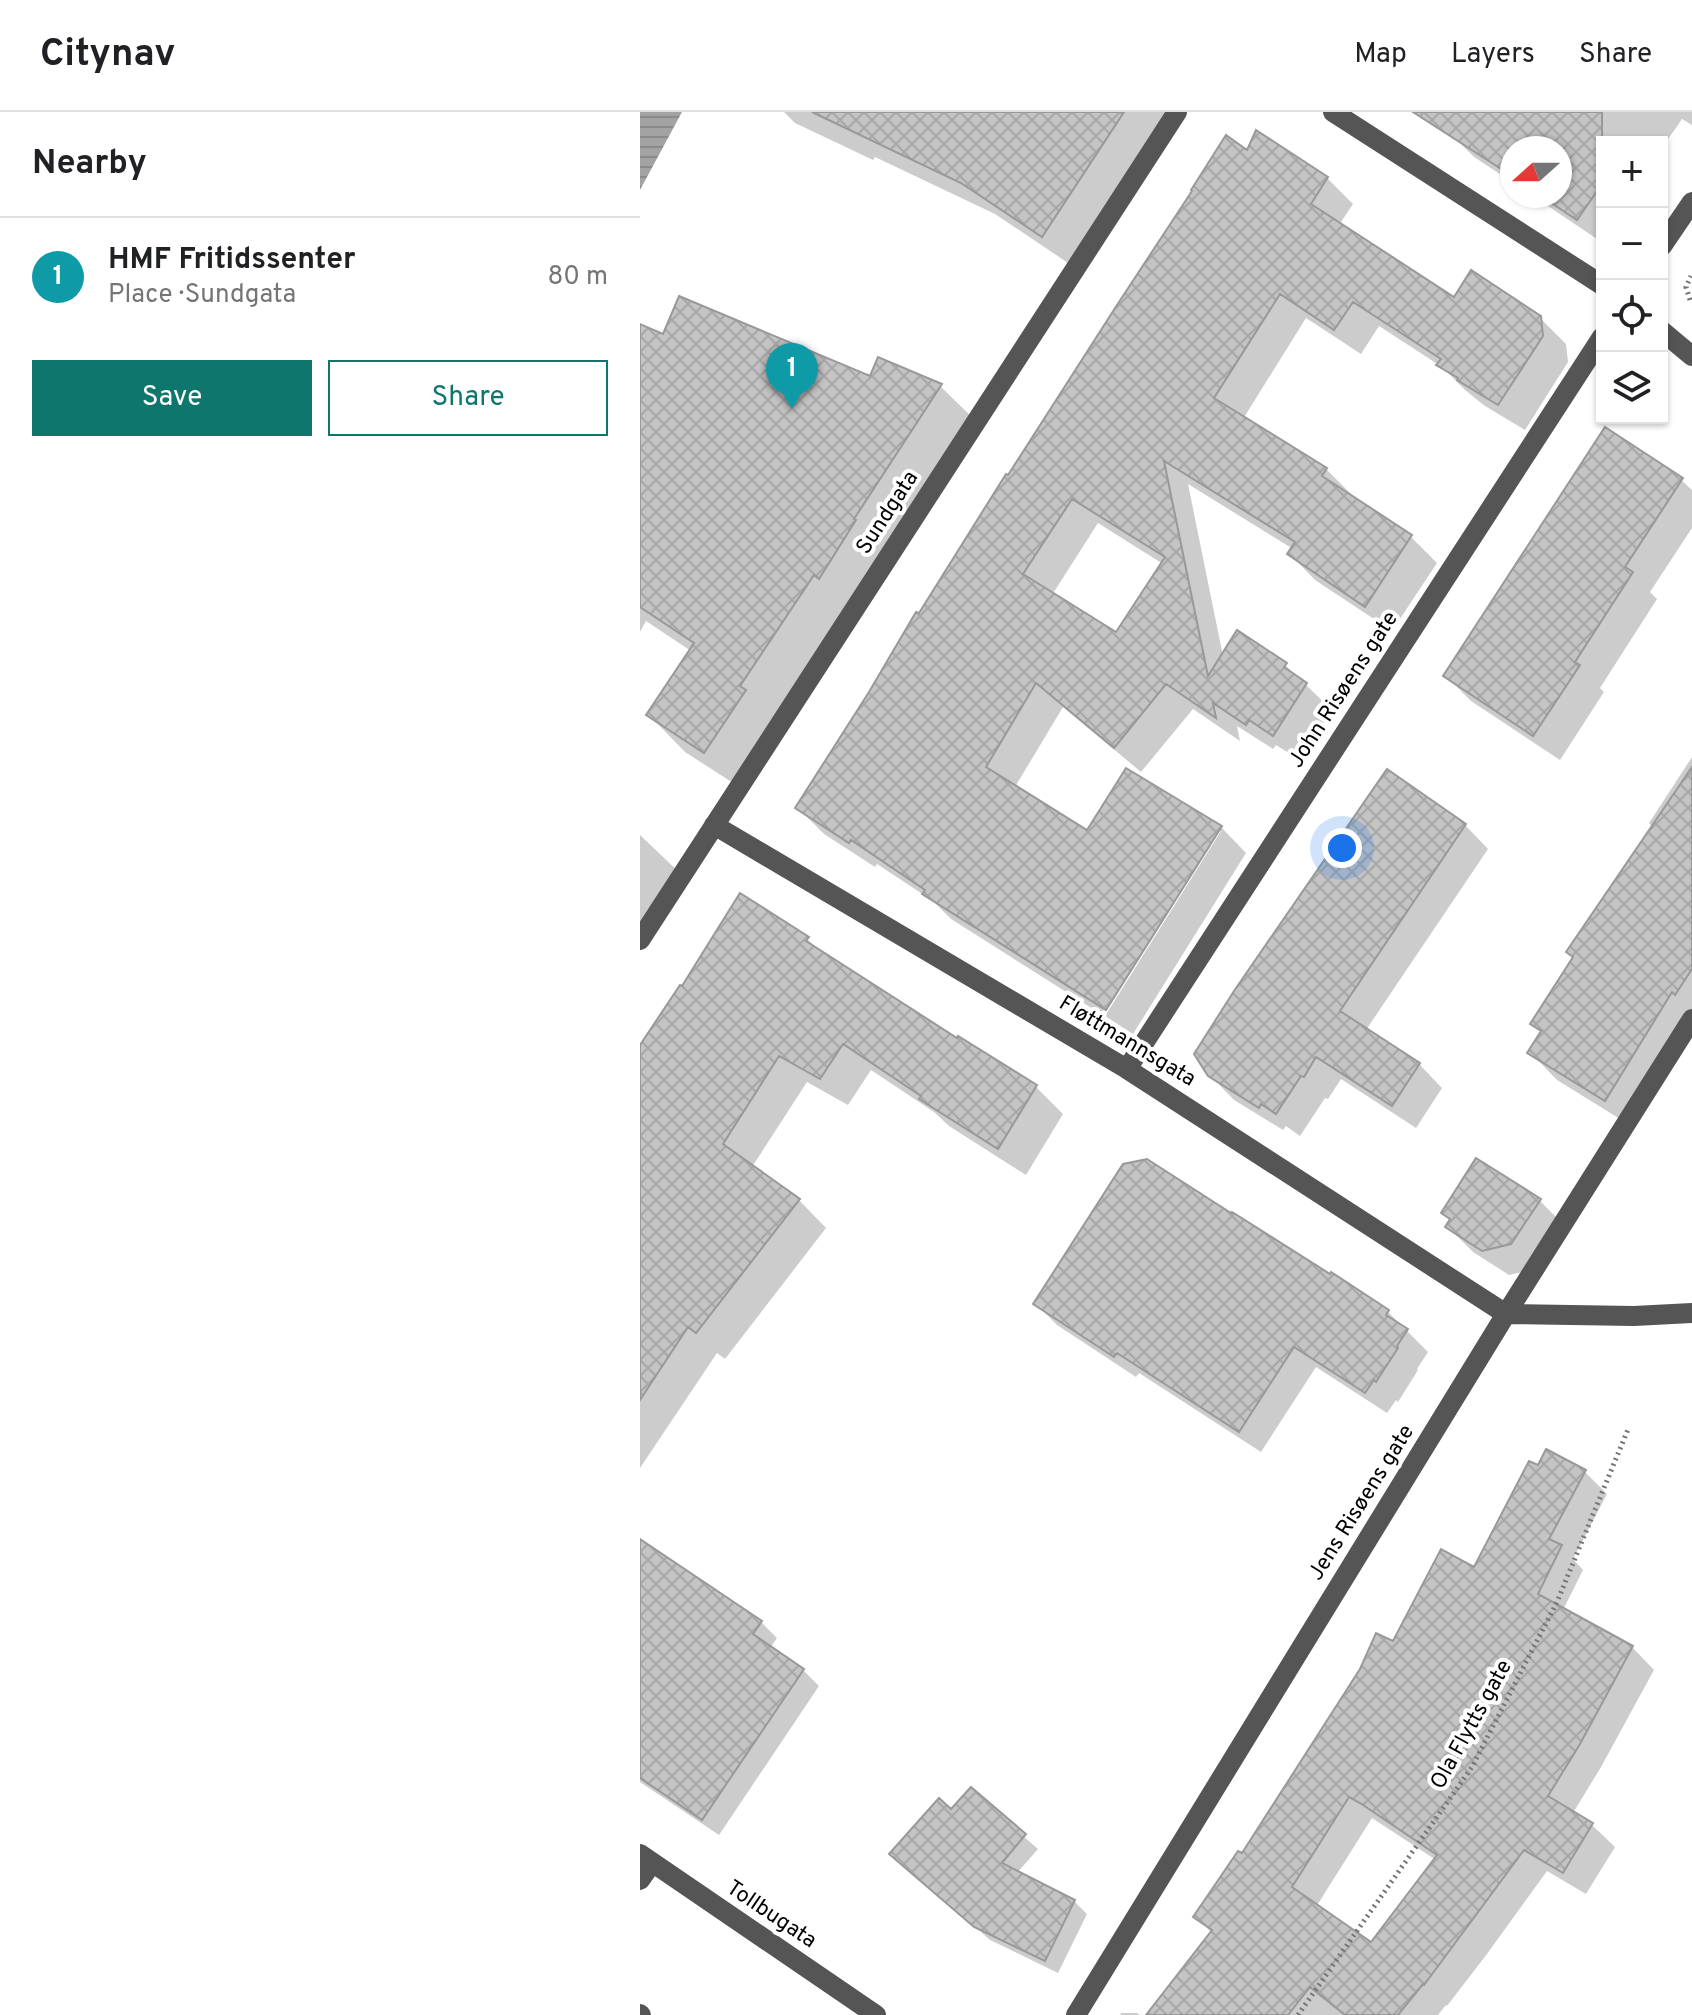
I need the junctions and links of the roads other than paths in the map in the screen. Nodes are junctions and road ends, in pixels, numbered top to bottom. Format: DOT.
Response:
graph roads {
  1 [pos="1177,112"];
  2 [pos="1333,112"];
  3 [pos="1692,202"];
  4 [pos="1668,237"];
  5 [pos="1596,281"];
  6 [pos="1668,336"];
  7 [pos="1596,346"];
  8 [pos="1692,356"];
  9 [pos="714,825"];
  10 [pos="640,940"];
  11 [pos="1692,1019"];
  12 [pos="1127,1069"];
  13 [pos="1692,1313"];
  14 [pos="1506,1314"];
  15 [pos="646,1858"];
  16 [pos="640,1880"];
  17 [pos="876,2015"];
  18 [pos="1076,2015"];
  1 -- 9 [label="street, Sundgata"];
  2 -- 5 [label="street"];
  3 -- 4 [label="street"];
  6 -- 8 [label="street"];
  7 -- 12 [label="street, John Risøens gate"];
  9 -- 10 [label="street, Sundgata"];
  9 -- 12 [label="street, Fløttmannsgata"];
  11 -- 14 [label="street, Jens Risøens gate"];
  12 -- 14 [label="street, Fløttmannsgata"];
  13 -- 14 [label="street"];
  14 -- 18 [label="street, Jens Risøens gate"];
  15 -- 16 [label="street"];
  15 -- 17 [label="street, Tollbugata"];
}
